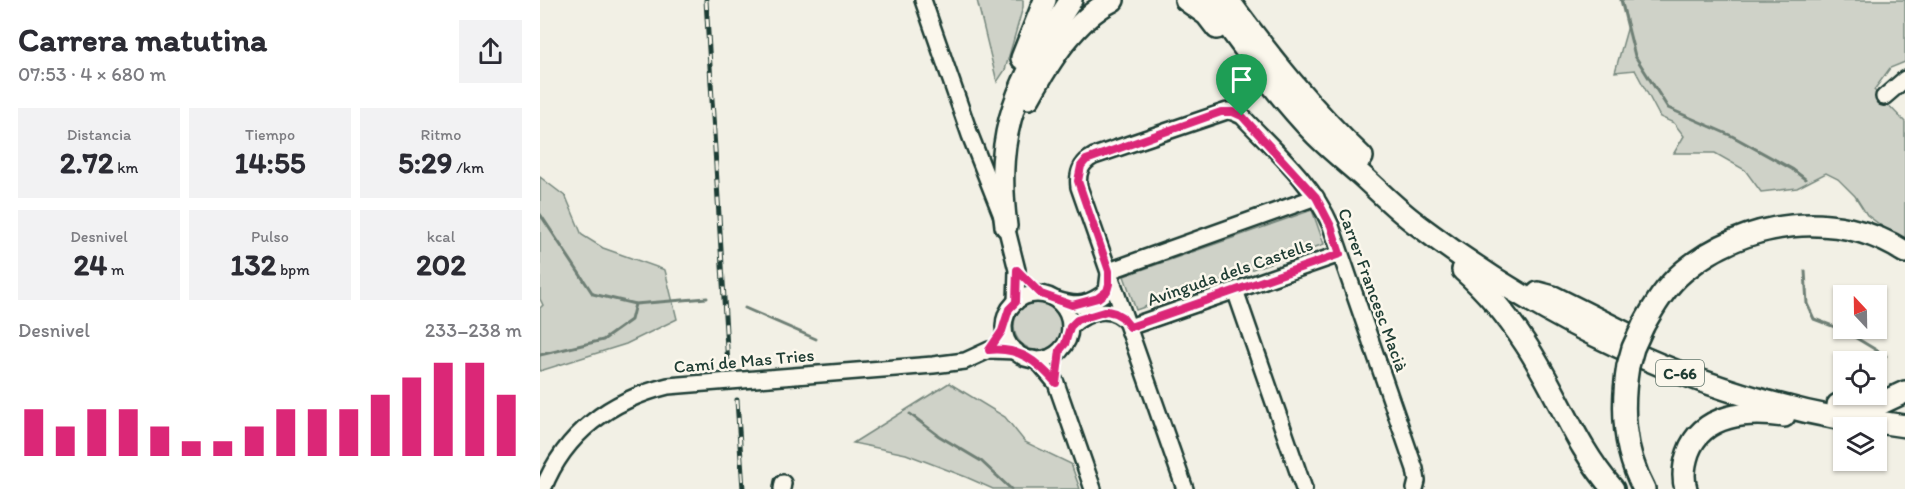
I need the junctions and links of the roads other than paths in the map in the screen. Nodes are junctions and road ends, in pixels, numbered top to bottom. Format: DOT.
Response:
graph roads {
  1 [pos="923,0"];
  2 [pos="1045,0"];
  3 [pos="1071,0"];
  4 [pos="1113,0"];
  5 [pos="1186,0"];
  6 [pos="1209,0"];
  7 [pos="1228,0"];
  8 [pos="1257,66"];
  9 [pos="1905,79"];
  10 [pos="1884,97"];
  11 [pos="1010,115"];
  12 [pos="1002,168"];
  13 [pos="1316,197"];
  14 [pos="1395,206"];
  15 [pos="1006,226"];
  16 [pos="1905,252"];
  17 [pos="1340,254"];
  18 [pos="1905,268"];
  19 [pos="1017,270"];
  20 [pos="1109,271"];
  21 [pos="1235,290"];
  22 [pos="1538,293"];
  23 [pos="1048,297"];
  24 [pos="1016,302"];
  25 [pos="1005,323"];
  26 [pos="1070,327"];
  27 [pos="1130,327"];
  28 [pos="1648,329"];
  29 [pos="989,350"];
  30 [pos="1060,350"];
  31 [pos="1016,351"];
  32 [pos="1033,359"];
  33 [pos="1634,369"];
  34 [pos="1056,383"];
  35 [pos="1905,392"];
  36 [pos="1833,417"];
  37 [pos="1847,417"];
  38 [pos="1833,421"];
  39 [pos="1887,425"];
  40 [pos="1905,426"];
  41 [pos="1887,433"];
  42 [pos="1905,435"];
  43 [pos="543,489"];
  44 [pos="1093,489"];
  45 [pos="1185,489"];
  46 [pos="1304,489"];
  47 [pos="1415,489"];
  48 [pos="1613,489"];
  49 [pos="1644,489"];
  50 [pos="1659,489"];
  51 [pos="1686,489"];
  1 -- 15 [label="street"];
  2 -- 11 [label="highway"];
  3 -- 11 [label="highway"];
  4 -- 12 [label="highway"];
  5 -- 8 [label="highway"];
  6 -- 8 [label="highway, C-66"];
  7 -- 22 [label="highway, C-66"];
  8 -- 14 [label="highway, C-66"];
  9 -- 10 [label="street"];
  11 -- 12 [label="highway"];
  12 -- 15 [label="highway"];
  13 -- 17 [label="street, Carrer Francesc Macià"];
  13 -- 20 [label="street"];
  13 -- 20 [label="street, Carrer Francesc Macià"];
  14 -- 36 [label="highway, C-66"];
  14 -- 48 [label="highway"];
  15 -- 19 [label="street"];
  16 -- 28 [label="highway"];
  17 -- 21 [label="street, Avinguda dels Castells"];
  17 -- 47 [label="street, Carrer Francesc Macià"];
  18 -- 28 [label="highway"];
  19 -- 23 [label="street"];
  19 -- 24 [label="street"];
  20 -- 23 [label="street"];
  20 -- 27 [label="street"];
  21 -- 27 [label="street, Avinguda dels Castells"];
  21 -- 46 [label="street"];
  22 -- 35 [label="highway"];
  22 -- 37 [label="highway, C-66"];
  23 -- 24 [label="street"];
  23 -- 26 [label="street"];
  24 -- 25 [label="street"];
  25 -- 29 [label="street"];
  25 -- 31 [label="street"];
  26 -- 27 [label="street, Avinguda dels Castells"];
  26 -- 30 [label="street"];
  27 -- 45 [label="street"];
  28 -- 33 [label="highway"];
  29 -- 31 [label="street, Camí de Mas Tries"];
  29 -- 43 [label="street, Camí de Mas Tries"];
  30 -- 32 [label="street"];
  30 -- 34 [label="street"];
  31 -- 32 [label="street"];
  32 -- 34 [label="street"];
  33 -- 49 [label="highway"];
  33 -- 50 [label="highway"];
  34 -- 44 [label="street"];
  38 -- 51 [label="highway"];
  39 -- 40 [label="highway, C-66"];
  41 -- 42 [label="highway"];
}
